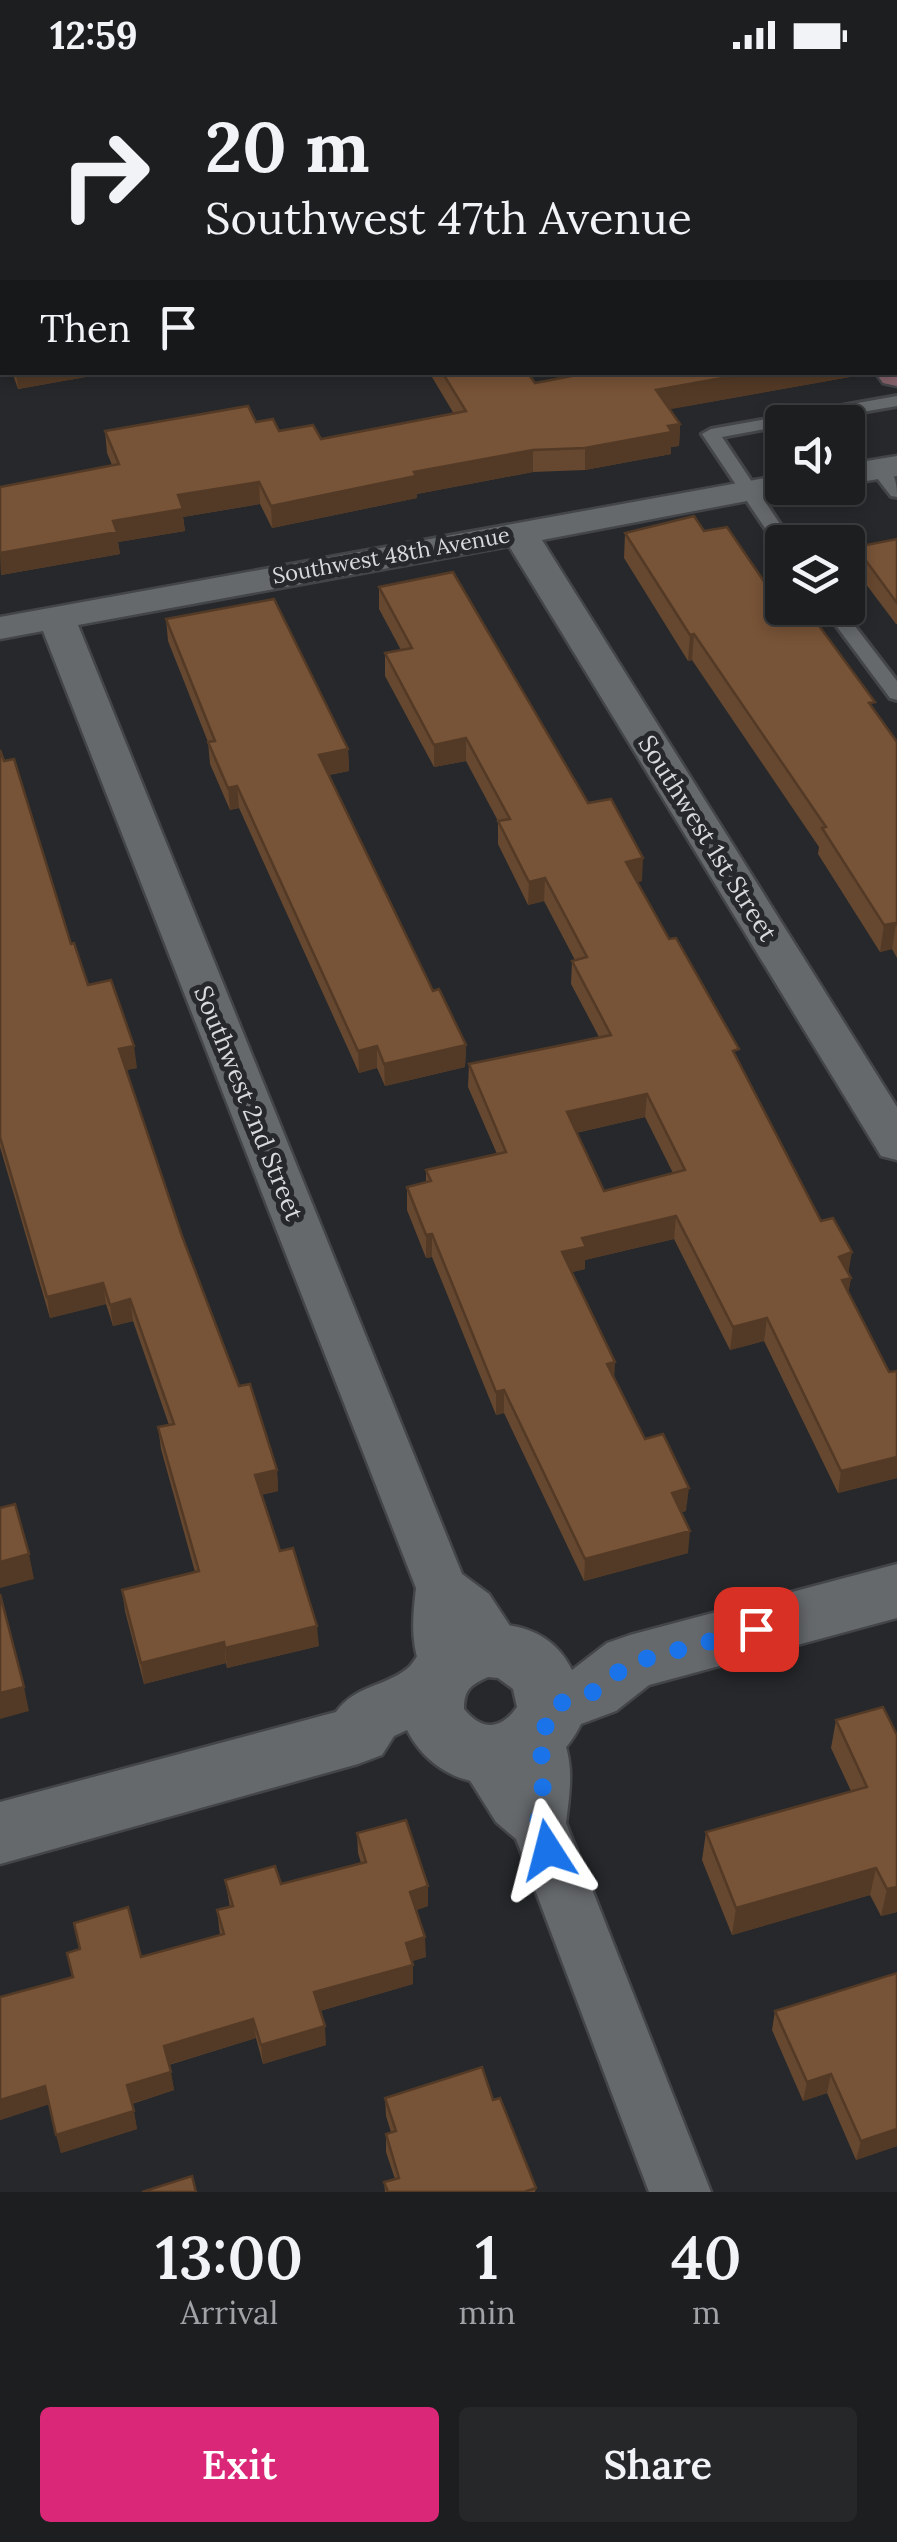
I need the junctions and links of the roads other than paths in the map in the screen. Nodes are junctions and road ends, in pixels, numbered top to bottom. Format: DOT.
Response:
graph roads {
  1 [pos="897,401"];
  2 [pos="865,407"];
  3 [pos="765,424"];
  4 [pos="765,488"];
  5 [pos="519,532"];
  6 [pos="56,617"];
  7 [pos="845,625"];
  8 [pos="0,628"];
  9 [pos="897,694"];
  10 [pos="897,1144"];
  11 [pos="897,1591"];
  12 [pos="489,1700"];
  13 [pos="0,1833"];
  14 [pos="680,2192"];
  1 -- 2 [label="lane"];
  3 -- 4 [label="lane"];
  4 -- 5 [label="street, Southwest 48th Avenue"];
  5 -- 6 [label="street, Southwest 48th Avenue"];
  5 -- 10 [label="street, Southwest 1st Street"];
  6 -- 8 [label="street, Southwest 48th Avenue"];
  6 -- 12 [label="street, Southwest 2nd Street"];
  7 -- 9 [label="lane"];
  11 -- 12 [label="street"];
  12 -- 13 [label="street"];
  12 -- 14 [label="street, Southwest 2nd Street"];
}
